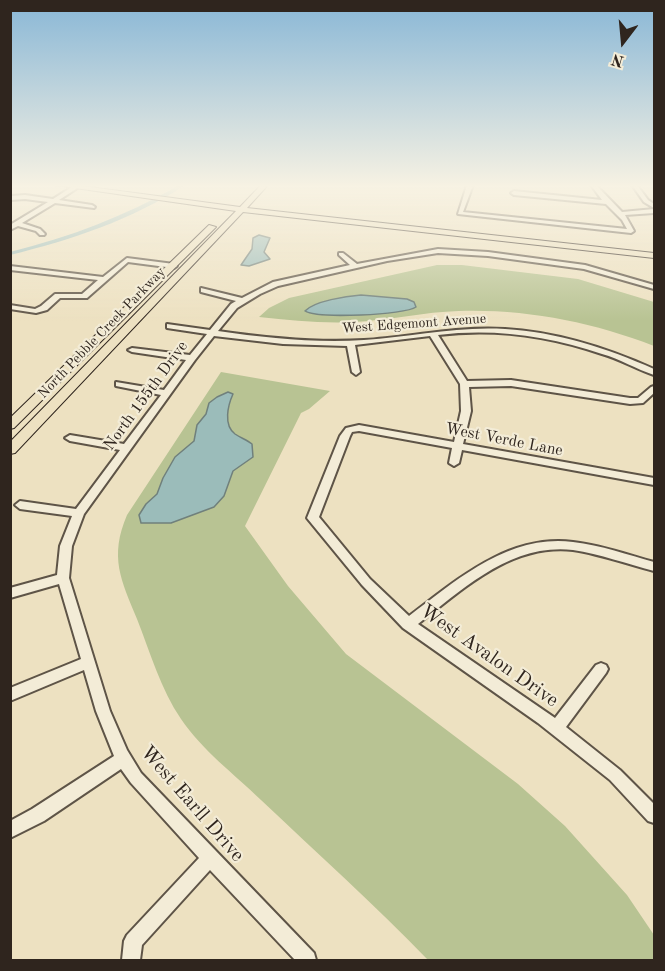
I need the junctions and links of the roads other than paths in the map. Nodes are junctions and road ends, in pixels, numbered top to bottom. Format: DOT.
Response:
graph roads {
  1 [pos="38,230"];
  2 [pos="213,230"];
  3 [pos="218,230"];
  4 [pos="444,230"];
  5 [pos="42,234"];
  6 [pos="341,254"];
  7 [pos="654,254"];
  8 [pos="174,266"];
  9 [pos="355,266"];
  10 [pos="186,267"];
  11 [pos="10,268"];
  12 [pos="104,279"];
  13 [pos="654,287"];
  14 [pos="204,290"];
  15 [pos="240,300"];
  16 [pos="10,307"];
  17 [pos="170,327"];
  18 [pos="212,333"];
  19 [pos="433,334"];
  20 [pos="351,343"];
  21 [pos="94,344"];
  22 [pos="110,347"];
  23 [pos="132,350"];
  24 [pos="192,358"];
  25 [pos="356,372"];
  26 [pos="654,372"];
  27 [pos="118,384"];
  28 [pos="464,384"];
  29 [pos="654,389"];
  30 [pos="166,393"];
  31 [pos="10,425"];
  32 [pos="70,438"];
  33 [pos="458,446"];
  34 [pos="126,448"];
  35 [pos="10,450"];
  36 [pos="454,463"];
  37 [pos="654,482"];
  38 [pos="20,505"];
  39 [pos="79,513"];
  40 [pos="312,518"];
  41 [pos="654,566"];
  42 [pos="63,578"];
  43 [pos="10,593"];
  44 [pos="408,624"];
  45 [pos="88,662"];
  46 [pos="601,669"];
  47 [pos="10,695"];
  48 [pos="556,728"];
  49 [pos="123,759"];
  50 [pos="654,815"];
  51 [pos="10,830"];
  52 [pos="209,859"];
  53 [pos="131,960"];
  54 [pos="307,960"];
  1 -- 5 [label="street"];
  2 -- 8 [label="main road, North Pebble Creek Parkway"];
  3 -- 10 [label="main road, North Pebble Creek Parkway"];
  4 -- 7 [label="main road"];
  6 -- 9 [label="street"];
  8 -- 10 [label="main road"];
  8 -- 12 [label="street"];
  8 -- 21 [label="main road, North Pebble Creek Parkway"];
  9 -- 13 [label="street"];
  9 -- 15 [label="street"];
  10 -- 22 [label="main road, North Pebble Creek Parkway"];
  11 -- 12 [label="street"];
  12 -- 16 [label="street"];
  14 -- 15 [label="street"];
  15 -- 18 [label="street, North 155th Drive"];
  17 -- 18 [label="street, West Edgemont Avenue"];
  18 -- 20 [label="street, West Edgemont Avenue"];
  18 -- 24 [label="street, North 155th Drive"];
  19 -- 20 [label="street, West Edgemont Avenue"];
  19 -- 26 [label="street, West Edgemont Avenue"];
  19 -- 28 [label="street"];
  20 -- 25 [label="street"];
  21 -- 22 [label="main road"];
  21 -- 31 [label="main road, North Pebble Creek Parkway"];
  22 -- 35 [label="main road, North Pebble Creek Parkway"];
  23 -- 24 [label="street"];
  24 -- 30 [label="street, North 155th Drive"];
  27 -- 30 [label="street"];
  28 -- 29 [label="street"];
  28 -- 33 [label="street"];
  30 -- 34 [label="street, North 155th Drive"];
  32 -- 34 [label="street"];
  33 -- 36 [label="street"];
  33 -- 37 [label="street, West Verde Lane"];
  33 -- 40 [label="street, West Verde Lane"];
  34 -- 39 [label="street, North 155th Drive"];
  38 -- 39 [label="street"];
  39 -- 42 [label="street, West Earll Drive"];
  40 -- 44 [label="street, West Avalon Drive"];
  41 -- 44 [label="street"];
  42 -- 43 [label="street"];
  42 -- 45 [label="street, West Earll Drive"];
  44 -- 48 [label="street, West Avalon Drive"];
  45 -- 47 [label="street"];
  45 -- 49 [label="street, West Earll Drive"];
  46 -- 48 [label="street"];
  48 -- 50 [label="street, West Avalon Drive"];
  49 -- 51 [label="street"];
  49 -- 52 [label="street, West Earll Drive"];
  52 -- 53 [label="street"];
  52 -- 54 [label="street, West Earll Drive"];
}
